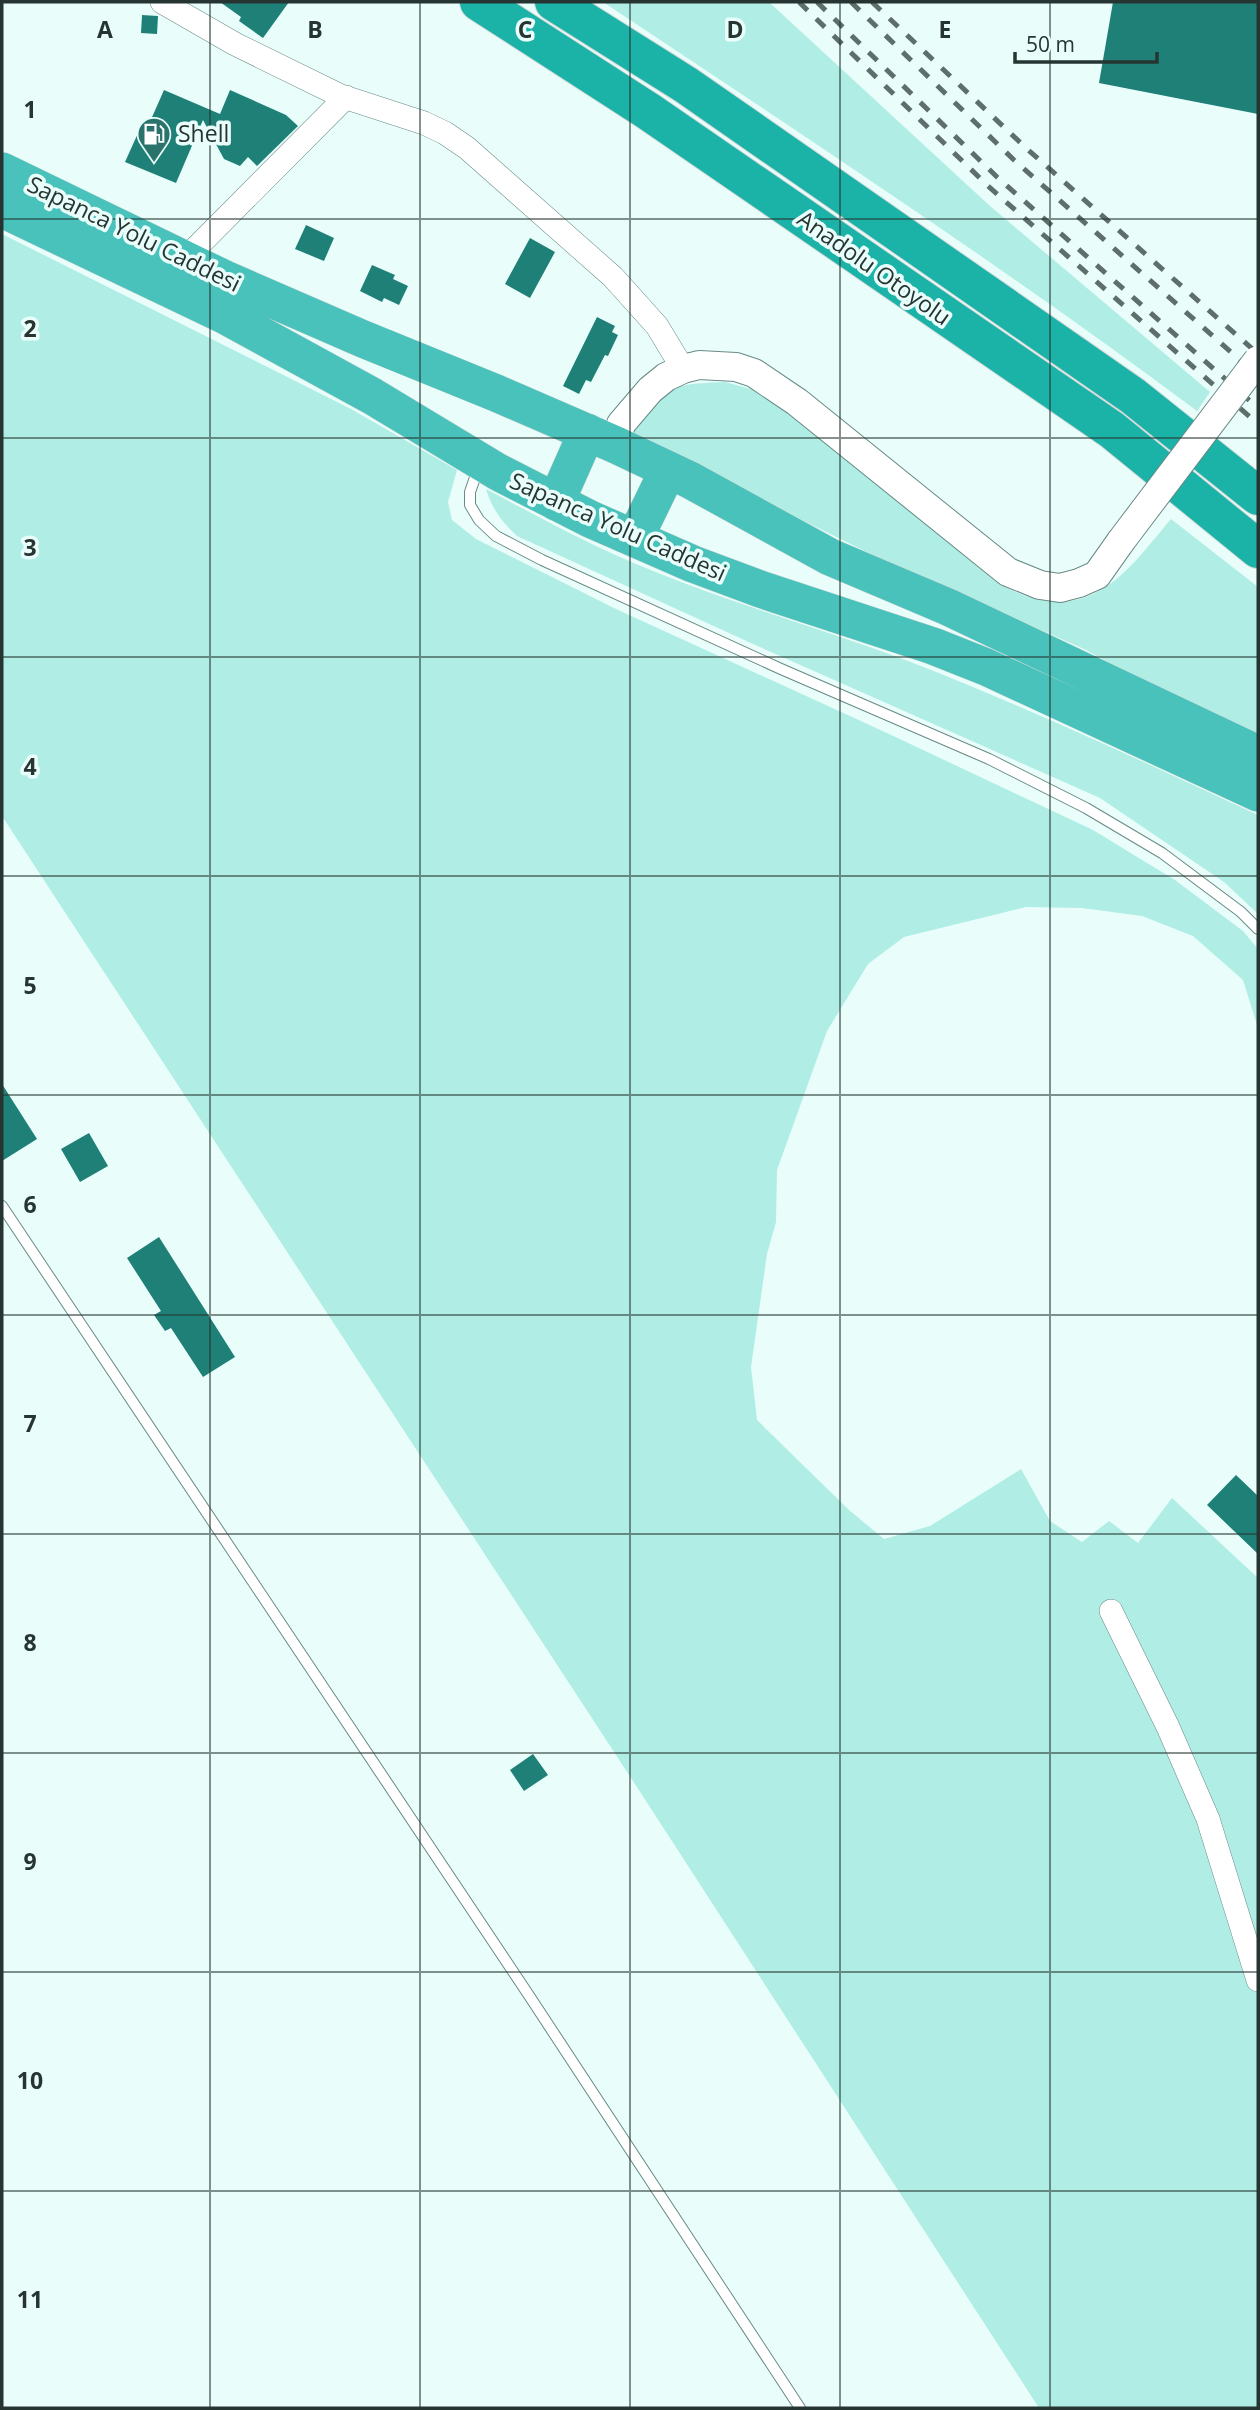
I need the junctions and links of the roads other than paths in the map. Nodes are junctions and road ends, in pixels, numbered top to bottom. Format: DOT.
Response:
graph roads {
  1 [pos="162,2"];
  2 [pos="479,2"];
  3 [pos="554,2"];
  4 [pos="346,97"];
  5 [pos="2,171"];
  6 [pos="2,209"];
  7 [pos="185,259"];
  8 [pos="1258,360"];
  9 [pos="683,369"];
  10 [pos="602,438"];
  11 [pos="481,461"];
  12 [pos="668,470"];
  13 [pos="1258,496"];
  14 [pos="556,502"];
  15 [pos="635,538"];
  16 [pos="1258,549"];
  17 [pos="1258,754"];
  18 [pos="1258,793"];
  19 [pos="1258,929"];
  20 [pos="2,1206"];
  21 [pos="1111,1611"];
  22 [pos="1258,1980"];
  23 [pos="800,2408"];
  1 -- 4 [label="street"];
  2 -- 16 [label="highway, Anadolu Otoyolu"];
  3 -- 13 [label="highway, Anadolu Otoyolu"];
  4 -- 7 [label="street"];
  4 -- 9 [label="street"];
  5 -- 7 [label="highway, Sapanca Yolu Caddesi"];
  6 -- 11 [label="highway, Sapanca Yolu Caddesi"];
  7 -- 10 [label="highway, Sapanca Yolu Caddesi"];
  8 -- 9 [label="street, bridge"];
  9 -- 10 [label="street"];
  10 -- 12 [label="highway, Sapanca Yolu Caddesi"];
  10 -- 14 [label="highway"];
  11 -- 14 [label="highway, Sapanca Yolu Caddesi"];
  11 -- 19 [label="lane"];
  12 -- 15 [label="highway"];
  12 -- 17 [label="highway, Sapanca Yolu Caddesi"];
  14 -- 15 [label="highway, Sapanca Yolu Caddesi"];
  15 -- 18 [label="highway, Sapanca Yolu Caddesi"];
  20 -- 23 [label="lane"];
  21 -- 22 [label="street"];
}
